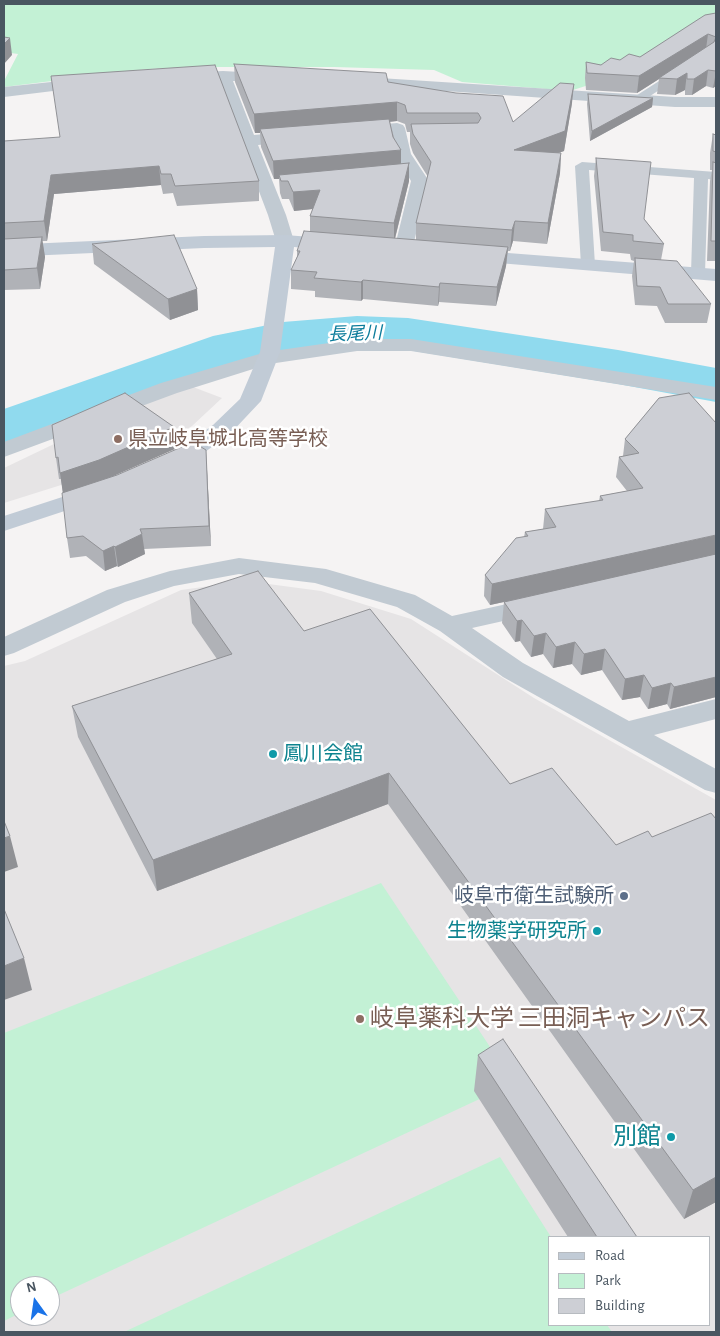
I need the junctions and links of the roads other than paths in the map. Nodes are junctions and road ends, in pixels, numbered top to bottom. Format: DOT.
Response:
graph roads {
  1 [pos="692,64"];
  2 [pos="223,76"];
  3 [pos="290,77"];
  4 [pos="166,79"];
  5 [pos="346,80"];
  6 [pos="101,83"];
  7 [pos="4,92"];
  8 [pos="637,99"];
  9 [pos="716,102"];
  10 [pos="341,133"];
  11 [pos="312,135"];
  12 [pos="247,140"];
  13 [pos="414,173"];
  14 [pos="395,175"];
  15 [pos="701,175"];
  16 [pos="716,176"];
  17 [pos="285,185"];
  18 [pos="265,187"];
  19 [pos="285,241"];
  20 [pos="354,246"];
  21 [pos="383,249"];
  22 [pos="403,250"];
  23 [pos="4,251"];
  24 [pos="422,252"];
  25 [pos="451,254"];
  26 [pos="588,265"];
  27 [pos="707,274"];
  28 [pos="268,355"];
  29 [pos="716,394"];
  30 [pos="4,450"];
  31 [pos="147,472"];
  32 [pos="120,484"];
  33 [pos="4,524"];
  34 [pos="563,599"];
  35 [pos="449,625"];
  36 [pos="4,646"];
  37 [pos="716,709"];
  38 [pos="626,732"];
  39 [pos="716,782"];
  1 -- 8 [label="lane"];
  2 -- 3 [label="street"];
  2 -- 4 [label="street"];
  2 -- 12 [label="street"];
  5 -- 8 [label="street"];
  6 -- 7 [label="street"];
  8 -- 9 [label="street"];
  10 -- 13 [label="street"];
  11 -- 12 [label="street"];
  12 -- 18 [label="street"];
  13 -- 14 [label="street"];
  13 -- 22 [label="street"];
  15 -- 16 [label="lane"];
  15 -- 26 [label="lane"];
  15 -- 27 [label="lane"];
  17 -- 18 [label="street"];
  18 -- 19 [label="street"];
  19 -- 20 [label="street"];
  19 -- 23 [label="street"];
  19 -- 28 [label="street"];
  21 -- 22 [label="street"];
  22 -- 24 [label="street"];
  25 -- 26 [label="street"];
  26 -- 27 [label="street"];
  28 -- 29 [label="street"];
  28 -- 30 [label="street"];
  28 -- 31 [label="street"];
  32 -- 33 [label="street"];
  34 -- 35 [label="street"];
  35 -- 36 [label="street"];
  35 -- 38 [label="street"];
  37 -- 38 [label="street"];
  38 -- 39 [label="street"];
}
